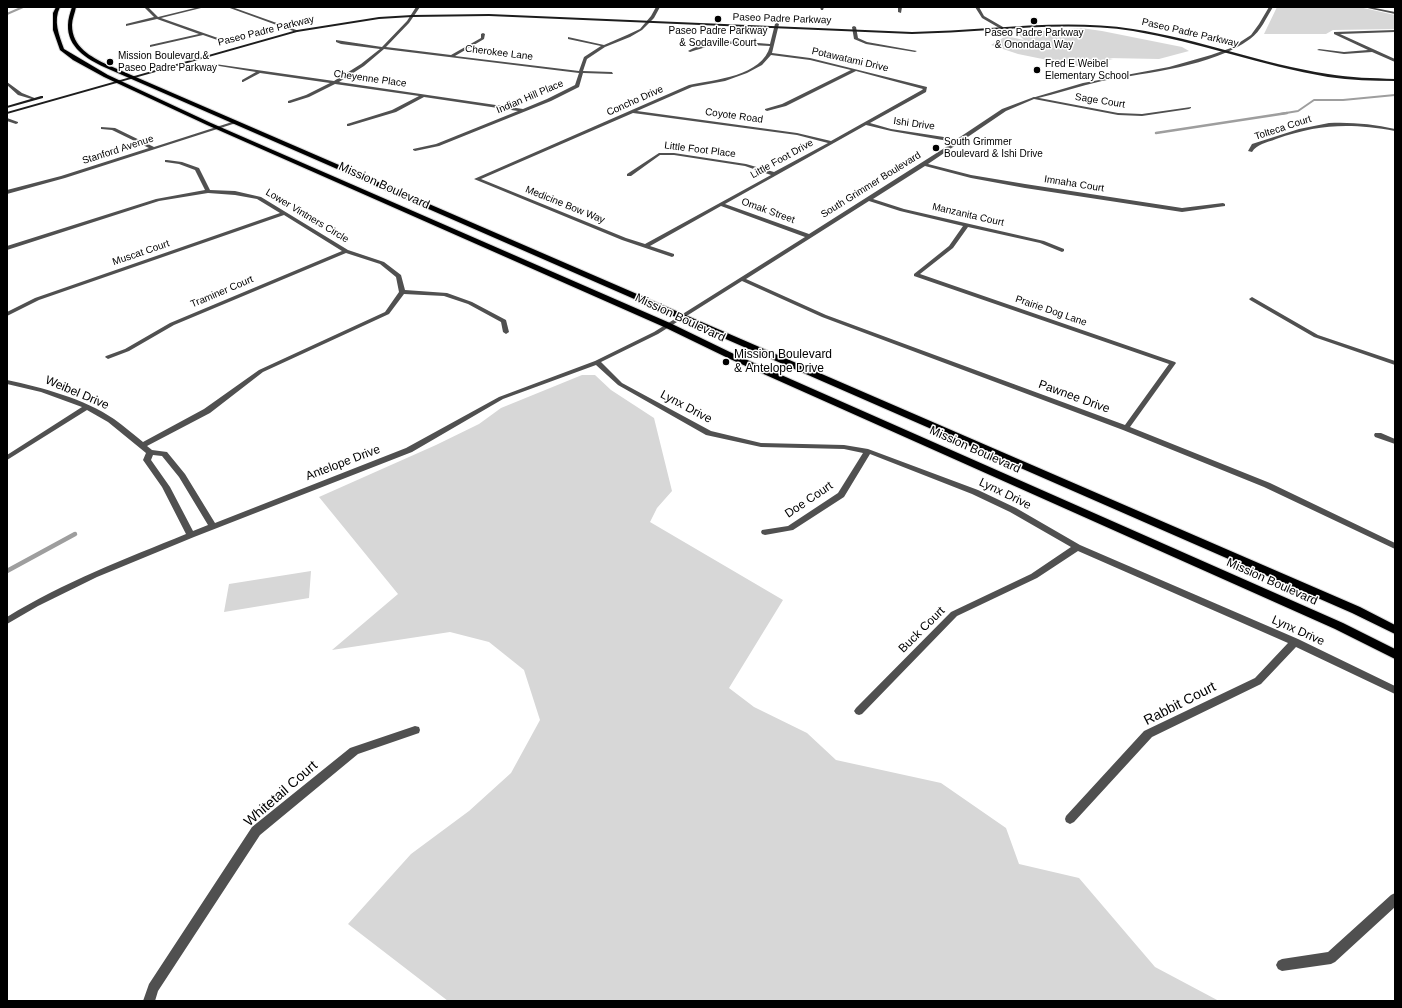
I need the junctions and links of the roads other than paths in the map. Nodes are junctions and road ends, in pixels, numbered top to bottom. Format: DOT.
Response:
graph roads {
  1 [pos="58,7"];
  2 [pos="74,7"];
  3 [pos="146,7"];
  4 [pos="203,7"];
  5 [pos="229,7"];
  6 [pos="418,7"];
  7 [pos="658,7"];
  8 [pos="900,7"];
  9 [pos="977,7"];
  10 [pos="1271,7"];
  11 [pos="1365,7"];
  12 [pos="416,12"];
  13 [pos="900,12"];
  14 [pos="1395,14"];
  15 [pos="412,16"];
  16 [pos="157,18"];
  17 [pos="651,20"];
  18 [pos="127,25"];
  19 [pos="997,25"];
  20 [pos="776,26"];
  21 [pos="289,28"];
  22 [pos="1002,28"];
  23 [pos="854,29"];
  24 [pos="297,31"];
  25 [pos="1395,31"];
  26 [pos="203,34"];
  27 [pos="267,34"];
  28 [pos="483,34"];
  29 [pos="569,38"];
  30 [pos="237,41"];
  31 [pos="337,41"];
  32 [pos="230,43"];
  33 [pos="771,45"];
  34 [pos="151,46"];
  35 [pos="222,46"];
  36 [pos="604,46"];
  37 [pos="384,48"];
  38 [pos="1231,48"];
  39 [pos="1226,50"];
  40 [pos="1319,50"];
  41 [pos="690,51"];
  42 [pos="915,51"];
  43 [pos="1371,51"];
  44 [pos="770,54"];
  45 [pos="452,56"];
  46 [pos="1395,61"];
  47 [pos="215,66"];
  48 [pos="855,70"];
  49 [pos="133,71"];
  50 [pos="259,72"];
  51 [pos="581,72"];
  52 [pos="612,73"];
  53 [pos="123,74"];
  54 [pos="1395,76"];
  55 [pos="130,77"];
  56 [pos="110,78"];
  57 [pos="100,80"];
  58 [pos="1395,80"];
  59 [pos="117,81"];
  60 [pos="243,81"];
  61 [pos="7,83"];
  62 [pos="334,83"];
  63 [pos="925,88"];
  64 [pos="49,95"];
  65 [pos="422,96"];
  66 [pos="1034,98"];
  67 [pos="35,99"];
  68 [pos="290,102"];
  69 [pos="7,107"];
  70 [pos="1188,108"];
  71 [pos="522,110"];
  72 [pos="767,110"];
  73 [pos="633,112"];
  74 [pos="7,113"];
  75 [pos="7,119"];
  76 [pos="16,123"];
  77 [pos="234,123"];
  78 [pos="868,124"];
  79 [pos="349,125"];
  80 [pos="103,128"];
  81 [pos="218,128"];
  82 [pos="1395,130"];
  83 [pos="958,141"];
  84 [pos="831,142"];
  85 [pos="153,148"];
  86 [pos="415,150"];
  87 [pos="1250,151"];
  88 [pos="167,161"];
  89 [pos="924,164"];
  90 [pos="774,174"];
  91 [pos="630,175"];
  92 [pos="477,180"];
  93 [pos="20,182"];
  94 [pos="29,186"];
  95 [pos="208,191"];
  96 [pos="7,192"];
  97 [pos="869,199"];
  98 [pos="720,204"];
  99 [pos="1223,205"];
  100 [pos="284,214"];
  101 [pos="966,225"];
  102 [pos="809,236"];
  103 [pos="646,246"];
  104 [pos="7,248"];
  105 [pos="1062,250"];
  106 [pos="346,251"];
  107 [pos="672,255"];
  108 [pos="742,279"];
  109 [pos="402,292"];
  110 [pos="1252,299"];
  111 [pos="7,314"];
  112 [pos="681,316"];
  113 [pos="667,325"];
  114 [pos="506,332"];
  115 [pos="108,358"];
  116 [pos="597,362"];
  117 [pos="1395,363"];
  118 [pos="7,382"];
  119 [pos="87,407"];
  120 [pos="1126,428"];
  121 [pos="1378,435"];
  122 [pos="1395,442"];
  123 [pos="143,445"];
  124 [pos="868,451"];
  125 [pos="150,452"];
  126 [pos="7,458"];
  127 [pos="213,526"];
  128 [pos="766,532"];
  129 [pos="191,535"];
  130 [pos="1395,546"];
  131 [pos="1077,547"];
  132 [pos="7,620"];
  133 [pos="1395,630"];
  134 [pos="1295,642"];
  135 [pos="1395,654"];
  136 [pos="1395,690"];
  137 [pos="859,711"];
  138 [pos="415,730"];
  139 [pos="1070,819"];
  140 [pos="1395,899"];
  141 [pos="1282,965"];
  142 [pos="149,1001"];
  1 -- 56 [label="main road, Mission Boulevard"];
  2 -- 53 [label="main road, Mission Boulevard"];
  3 -- 16 [label="street"];
  4 -- 16 [label="street"];
  5 -- 21 [label="street"];
  6 -- 12 [label="street"];
  7 -- 17 [label="street"];
  8 -- 13 [label="street"];
  9 -- 19 [label="street"];
  10 -- 38 [label="street, South Grimmer Boulevard"];
  11 -- 14 [label="street"];
  12 -- 15 [label="street"];
  12 -- 17 [label="main road, Paseo Padre Parkway"];
  12 -- 21 [label="main road, Paseo Padre Parkway"];
  15 -- 17 [label="main road, Paseo Padre Parkway"];
  15 -- 24 [label="main road, Paseo Padre Parkway"];
  15 -- 37 [label="street"];
  16 -- 18 [label="street"];
  16 -- 26 [label="street"];
  17 -- 20 [label="main road, Paseo Padre Parkway"];
  17 -- 36 [label="street, Indian Hill Place"];
  19 -- 22 [label="street"];
  19 -- 23 [label="main road, Paseo Padre Parkway"];
  19 -- 38 [label="main road, Paseo Padre Parkway"];
  20 -- 23 [label="main road, Paseo Padre Parkway"];
  20 -- 33 [label="street"];
  21 -- 24 [label="street"];
  21 -- 27 [label="main road, Paseo Padre Parkway"];
  22 -- 23 [label="main road, Paseo Padre Parkway"];
  22 -- 39 [label="main road, Paseo Padre Parkway"];
  23 -- 42 [label="street"];
  24 -- 55 [label="main road, Paseo Padre Parkway"];
  25 -- 43 [label="street"];
  26 -- 32 [label="street"];
  26 -- 34 [label="street"];
  28 -- 45 [label="street"];
  29 -- 36 [label="street"];
  30 -- 32 [label="main road, Paseo Padre Parkway"];
  31 -- 37 [label="street, Cherokee Lane"];
  32 -- 35 [label="main road, Paseo Padre Parkway"];
  33 -- 41 [label="street"];
  33 -- 44 [label="street"];
  36 -- 51 [label="street, Indian Hill Place"];
  37 -- 45 [label="street, Cherokee Lane"];
  37 -- 62 [label="street"];
  38 -- 39 [label="street, South Grimmer Boulevard"];
  38 -- 54 [label="main road, Paseo Padre Parkway"];
  39 -- 58 [label="main road, Paseo Padre Parkway"];
  39 -- 66 [label="street, South Grimmer Boulevard"];
  40 -- 43 [label="street"];
  43 -- 46 [label="street"];
  44 -- 48 [label="street, Potawatami Drive"];
  44 -- 73 [label="street, Concho Drive"];
  45 -- 51 [label="street, Cherokee Lane"];
  47 -- 50 [label="street, Cheyenne Place"];
  48 -- 63 [label="street, Potawatami Drive"];
  48 -- 72 [label="street"];
  49 -- 53 [label="main road"];
  50 -- 60 [label="street"];
  50 -- 62 [label="street, Cheyenne Place"];
  51 -- 52 [label="street, Cherokee Lane"];
  51 -- 71 [label="street, Indian Hill Place"];
  53 -- 55 [label="main road, Mission Boulevard"];
  53 -- 56 [label="main road"];
  55 -- 59 [label="main road, Paseo Padre Parkway"];
  55 -- 77 [label="main road, Mission Boulevard"];
  56 -- 57 [label="main road"];
  56 -- 59 [label="main road, Mission Boulevard"];
  59 -- 74 [label="main road, Paseo Padre Parkway"];
  59 -- 81 [label="main road, Mission Boulevard"];
  61 -- 67 [label="street"];
  62 -- 65 [label="street, Cheyenne Place"];
  62 -- 68 [label="street"];
  63 -- 78 [label="street, Little Foot Drive"];
  64 -- 67 [label="main road"];
  65 -- 71 [label="street, Cheyenne Place"];
  65 -- 79 [label="street"];
  66 -- 70 [label="street, Sage Court"];
  66 -- 83 [label="street, South Grimmer Boulevard"];
  67 -- 69 [label="main road"];
  71 -- 86 [label="street, Indian Hill Place"];
  73 -- 84 [label="street, Coyote Road"];
  73 -- 92 [label="street, Concho Drive"];
  75 -- 76 [label="street"];
  77 -- 81 [label="street, Stanford Avenue"];
  77 -- 112 [label="main road, Mission Boulevard"];
  78 -- 83 [label="street, Ishi Drive"];
  78 -- 84 [label="street, Little Foot Drive"];
  80 -- 85 [label="street"];
  81 -- 85 [label="street, Stanford Avenue"];
  81 -- 113 [label="main road, Mission Boulevard"];
  82 -- 87 [label="street, Tolteca Court"];
  83 -- 89 [label="street, South Grimmer Boulevard"];
  84 -- 90 [label="street, Little Foot Drive"];
  85 -- 94 [label="street, Stanford Avenue"];
  88 -- 95 [label="street"];
  89 -- 97 [label="street, South Grimmer Boulevard"];
  89 -- 99 [label="street, Imnaha Court"];
  90 -- 91 [label="street, Little Foot Place"];
  90 -- 98 [label="street, Little Foot Drive"];
  92 -- 103 [label="street, Medicine Bow Way"];
  93 -- 94 [label="street"];
  94 -- 96 [label="street, Stanford Avenue"];
  95 -- 100 [label="street, Lower Vintners Circle"];
  95 -- 104 [label="street, Lower Vintners Circle"];
  97 -- 101 [label="street, Manzanita Court"];
  97 -- 102 [label="street, South Grimmer Boulevard"];
  98 -- 102 [label="street, Omak Street"];
  98 -- 103 [label="street, Little Foot Drive"];
  100 -- 106 [label="street, Lower Vintners Circle"];
  100 -- 111 [label="street, Muscat Court"];
  101 -- 105 [label="street, Manzanita Court"];
  101 -- 120 [label="street, Prairie Dog Lane"];
  102 -- 108 [label="street, South Grimmer Boulevard"];
  103 -- 107 [label="street, Medicine Bow Way"];
  106 -- 109 [label="street, Lower Vintners Circle"];
  106 -- 115 [label="street, Traminer Court"];
  108 -- 112 [label="street, South Grimmer Boulevard"];
  108 -- 120 [label="street, Pawnee Drive"];
  109 -- 114 [label="street"];
  109 -- 123 [label="street"];
  110 -- 117 [label="street"];
  112 -- 113 [label="street, Antelope Drive"];
  112 -- 133 [label="main road, Mission Boulevard"];
  113 -- 116 [label="street, Antelope Drive"];
  113 -- 135 [label="main road, Mission Boulevard"];
  116 -- 124 [label="street, Lynx Drive"];
  116 -- 127 [label="street, Antelope Drive"];
  118 -- 119 [label="street, Weibel Drive"];
  119 -- 123 [label="street, Weibel Drive"];
  119 -- 126 [label="street"];
  120 -- 130 [label="street, Pawnee Drive"];
  121 -- 122 [label="street"];
  123 -- 125 [label="street, Weibel Drive"];
  124 -- 128 [label="street, Doe Court"];
  124 -- 131 [label="street, Lynx Drive"];
  125 -- 127 [label="street, Weibel Drive"];
  125 -- 129 [label="street"];
  127 -- 129 [label="street, Antelope Drive"];
  129 -- 132 [label="street, Antelope Drive"];
  131 -- 134 [label="street, Lynx Drive"];
  131 -- 137 [label="street, Buck Court"];
  134 -- 136 [label="street, Lynx Drive"];
  134 -- 139 [label="street, Rabbit Court"];
  138 -- 142 [label="street, Whitetail Court"];
  140 -- 141 [label="street"];
}
